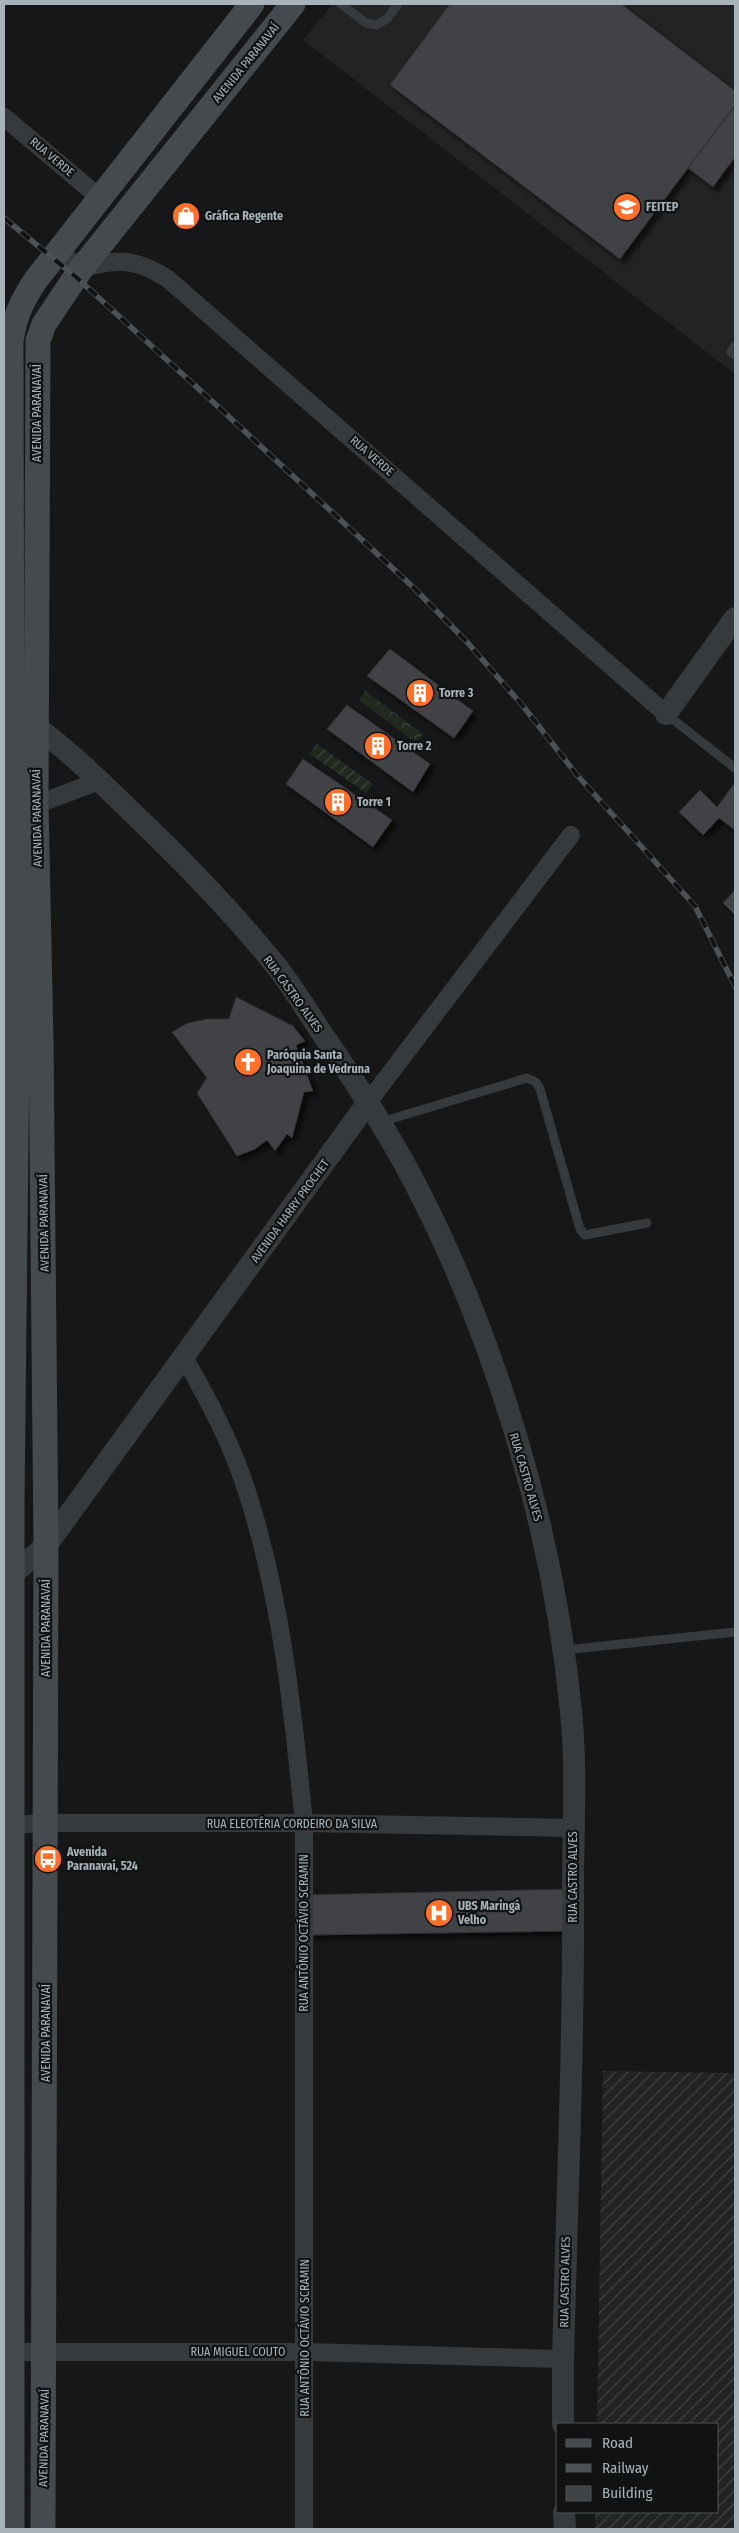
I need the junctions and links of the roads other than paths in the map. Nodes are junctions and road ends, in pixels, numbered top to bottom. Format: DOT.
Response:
graph roads {
  1 [pos="252,4"];
  2 [pos="294,4"];
  3 [pos="341,4"];
  4 [pos="398,4"];
  5 [pos="4,117"];
  6 [pos="100,198"];
  7 [pos="59,252"];
  8 [pos="81,269"];
  9 [pos="735,346"];
  10 [pos="735,355"];
  11 [pos="735,618"];
  12 [pos="8,706"];
  13 [pos="666,714"];
  14 [pos="35,726"];
  15 [pos="735,768"];
  16 [pos="99,781"];
  17 [pos="36,804"];
  18 [pos="8,815"];
  19 [pos="571,836"];
  20 [pos="41,1040"];
  21 [pos="10,1052"];
  22 [pos="369,1101"];
  23 [pos="381,1122"];
  24 [pos="647,1223"];
  25 [pos="9,1303"];
  26 [pos="44,1304"];
  27 [pos="184,1357"];
  28 [pos="46,1546"];
  29 [pos="8,1578"];
  30 [pos="735,1632"];
  31 [pos="563,1650"];
  32 [pos="45,1823"];
  33 [pos="304,1823"];
  34 [pos="11,1825"];
  35 [pos="573,1828"];
  36 [pos="8,2352"];
  37 [pos="45,2352"];
  38 [pos="305,2352"];
  39 [pos="563,2359"];
  40 [pos="564,2423"];
  41 [pos="564,2513"];
  42 [pos="12,2529"];
  43 [pos="43,2529"];
  44 [pos="304,2529"];
  45 [pos="565,2529"];
  1 -- 6 [label="main road, AVENIDA PARANAVAÍ"];
  2 -- 8 [label="main road, AVENIDA PARANAVAÍ"];
  3 -- 4 [label="lane"];
  5 -- 6 [label="street, RUA VERDE"];
  6 -- 7 [label="main road, AVENIDA PARANAVAÍ"];
  7 -- 8 [label="street"];
  7 -- 12 [label="main road, AVENIDA PARANAVAÍ"];
  8 -- 13 [label="street, RUA VERDE"];
  8 -- 14 [label="main road, AVENIDA PARANAVAÍ"];
  9 -- 10 [label="lane"];
  11 -- 13 [label="street"];
  12 -- 14 [label="street, RUA CASTRO ALVES"];
  12 -- 18 [label="main road, AVENIDA PARANAVAÍ"];
  13 -- 15 [label="lane"];
  14 -- 16 [label="street, RUA CASTRO ALVES"];
  14 -- 17 [label="main road, AVENIDA PARANAVAÍ"];
  16 -- 17 [label="street"];
  16 -- 22 [label="street, RUA CASTRO ALVES"];
  17 -- 18 [label="street"];
  17 -- 20 [label="main road, AVENIDA PARANAVAÍ"];
  18 -- 21 [label="main road, AVENIDA PARANAVAÍ"];
  19 -- 22 [label="street, AVENIDA HARRY PROCHET"];
  20 -- 21 [label="street"];
  20 -- 26 [label="main road, AVENIDA PARANAVAÍ"];
  21 -- 25 [label="main road, AVENIDA PARANAVAÍ"];
  22 -- 23 [label="street, RUA CASTRO ALVES"];
  22 -- 27 [label="street, AVENIDA HARRY PROCHET"];
  23 -- 24 [label="lane"];
  23 -- 31 [label="street, RUA CASTRO ALVES"];
  25 -- 26 [label="street"];
  25 -- 29 [label="main road, AVENIDA PARANAVAÍ"];
  26 -- 28 [label="main road, AVENIDA PARANAVAÍ"];
  27 -- 28 [label="street, AVENIDA HARRY PROCHET"];
  27 -- 33 [label="street, RUA ANTÔNIO OCTÁVIO SCRAMIN"];
  28 -- 29 [label="street, AVENIDA HARRY PROCHET"];
  28 -- 32 [label="main road, AVENIDA PARANAVAÍ"];
  29 -- 34 [label="main road, AVENIDA PARANAVAÍ"];
  30 -- 31 [label="lane"];
  31 -- 35 [label="street, RUA CASTRO ALVES"];
  32 -- 33 [label="street, RUA ELEOTÉRIA CORDEIRO DA SILVA"];
  32 -- 34 [label="street, RUA ELEOTÉRIA CORDEIRO DA SILVA"];
  32 -- 37 [label="main road, AVENIDA PARANAVAÍ"];
  33 -- 35 [label="street, RUA ELEOTÉRIA CORDEIRO DA SILVA"];
  33 -- 38 [label="street, RUA ANTÔNIO OCTÁVIO SCRAMIN"];
  34 -- 36 [label="main road, AVENIDA PARANAVAÍ"];
  35 -- 39 [label="street, RUA CASTRO ALVES"];
  36 -- 37 [label="street, RUA MIGUEL COUTO"];
  36 -- 42 [label="main road, AVENIDA PARANAVAÍ"];
  37 -- 38 [label="street, RUA MIGUEL COUTO"];
  37 -- 43 [label="main road, AVENIDA PARANAVAÍ"];
  38 -- 39 [label="street, RUA MIGUEL COUTO"];
  38 -- 44 [label="street, RUA ANTÔNIO OCTÁVIO SCRAMIN"];
  39 -- 40 [label="street, RUA CASTRO ALVES"];
  41 -- 45 [label="street"];
}
